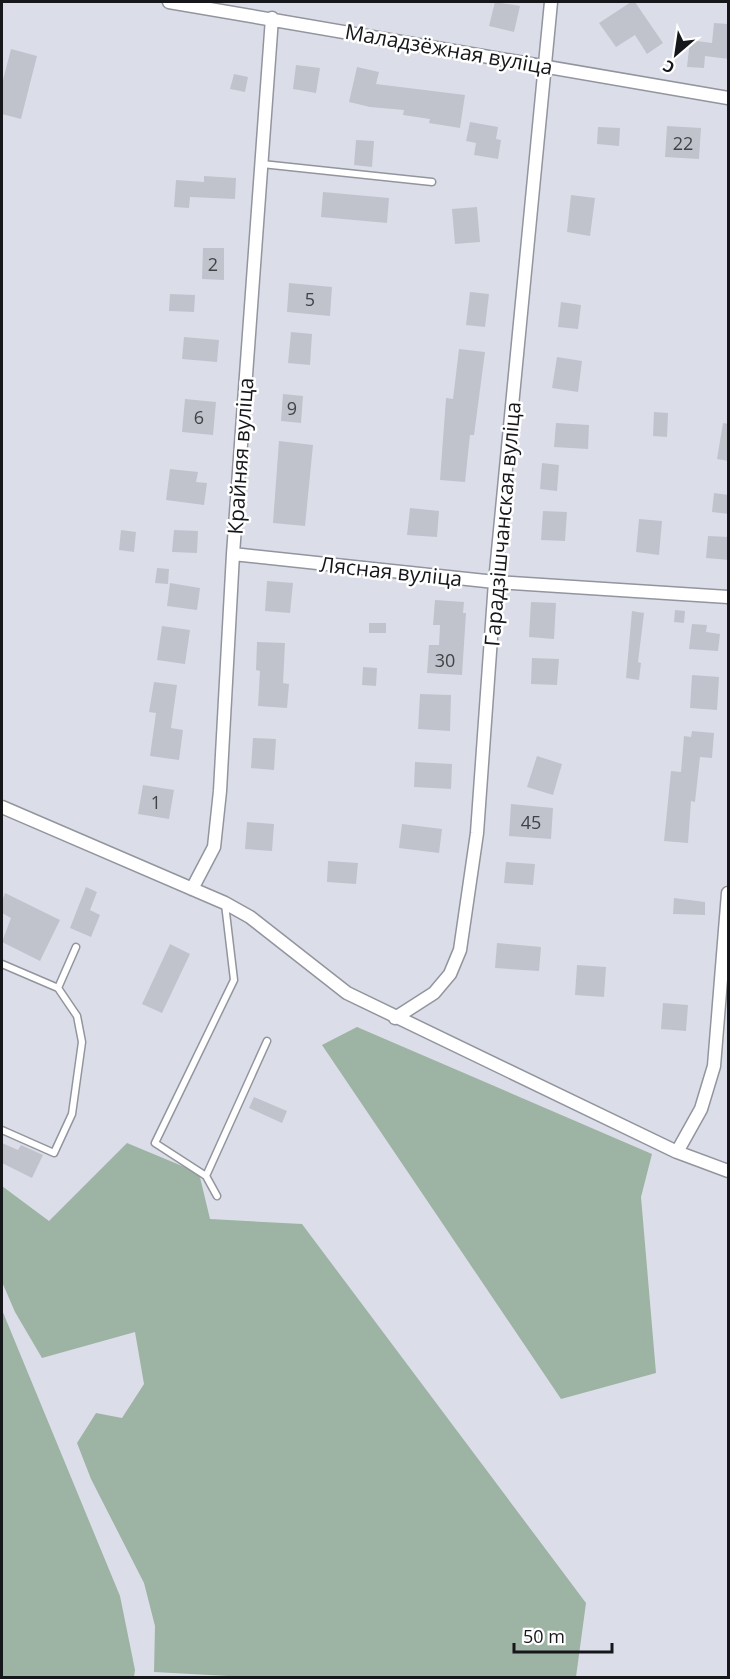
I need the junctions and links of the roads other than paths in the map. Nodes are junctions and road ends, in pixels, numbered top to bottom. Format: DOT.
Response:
graph roads {
  1 [pos="169,2"];
  2 [pos="552,2"];
  3 [pos="272,18"];
  4 [pos="546,66"];
  5 [pos="729,98"];
  6 [pos="262,164"];
  7 [pos="432,182"];
  8 [pos="233,554"];
  9 [pos="495,582"];
  10 [pos="729,597"];
  11 [pos="2,807"];
  12 [pos="192,889"];
  13 [pos="729,893"];
  14 [pos="225,903"];
  15 [pos="76,947"];
  16 [pos="2,964"];
  17 [pos="58,988"];
  18 [pos="395,1018"];
  19 [pos="267,1041"];
  20 [pos="2,1130"];
  21 [pos="677,1152"];
  22 [pos="729,1171"];
  23 [pos="206,1176"];
  24 [pos="217,1196"];
  1 -- 3 [label="street, Маладзёжная вуліца"];
  2 -- 4 [label="street, Гарадзішчанская вуліца"];
  3 -- 4 [label="street, Маладзёжная вуліца"];
  3 -- 6 [label="street, Крайняя вуліца"];
  4 -- 5 [label="street, Маладзёжная вуліца"];
  4 -- 9 [label="street, Гарадзішчанская вуліца"];
  6 -- 7 [label="lane"];
  6 -- 8 [label="street, Крайняя вуліца"];
  8 -- 9 [label="street, Лясная вуліца"];
  8 -- 12 [label="street, Крайняя вуліца"];
  9 -- 10 [label="street, Лясная вуліца"];
  9 -- 18 [label="street, Гарадзішчанская вуліца"];
  11 -- 12 [label="street"];
  12 -- 14 [label="street"];
  13 -- 21 [label="street"];
  14 -- 18 [label="street"];
  14 -- 23 [label="lane"];
  15 -- 17 [label="lane"];
  16 -- 17 [label="lane"];
  17 -- 20 [label="lane"];
  18 -- 21 [label="street"];
  19 -- 23 [label="lane"];
  21 -- 22 [label="street"];
  23 -- 24 [label="lane"];
}
